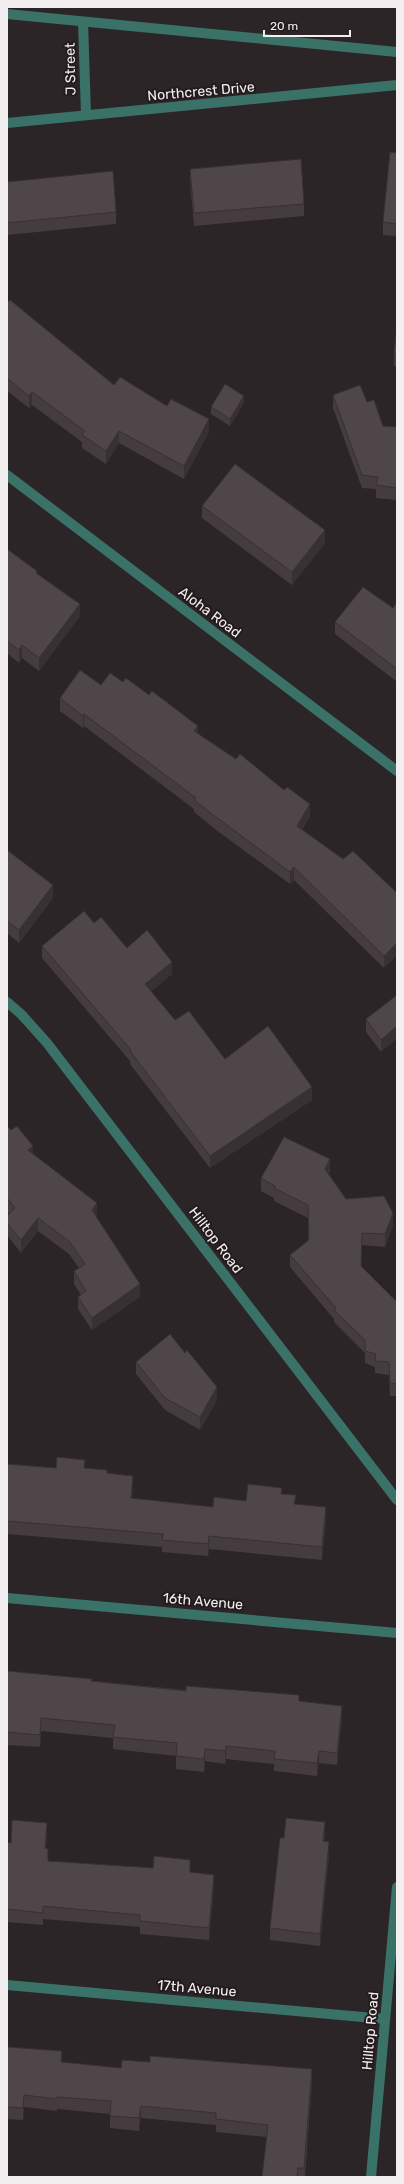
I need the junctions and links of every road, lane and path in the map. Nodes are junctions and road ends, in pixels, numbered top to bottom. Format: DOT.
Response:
graph roads {
  1 [pos="25,12"];
  2 [pos="7,14"];
  3 [pos="83,22"];
  4 [pos="397,52"];
  5 [pos="397,85"];
  6 [pos="86,115"];
  7 [pos="7,123"];
  8 [pos="7,475"];
  9 [pos="397,771"];
  10 [pos="7,1002"];
  11 [pos="397,1500"];
  12 [pos="7,1598"];
  13 [pos="397,1633"];
  14 [pos="397,1887"];
  15 [pos="7,1985"];
  16 [pos="385,2019"];
  17 [pos="371,2177"];
  1 -- 2 [label="street"];
  1 -- 3 [label="street"];
  3 -- 4 [label="street"];
  3 -- 6 [label="street, J Street"];
  5 -- 6 [label="street, Northcrest Drive"];
  6 -- 7 [label="street, Northcrest Drive"];
  8 -- 9 [label="street, Aloha Road"];
  10 -- 11 [label="street, Hilltop Road"];
  12 -- 13 [label="street, 16th Avenue"];
  14 -- 16 [label="street, Hilltop Road"];
  15 -- 16 [label="street, 17th Avenue"];
  16 -- 17 [label="street, Hilltop Road"];
}
